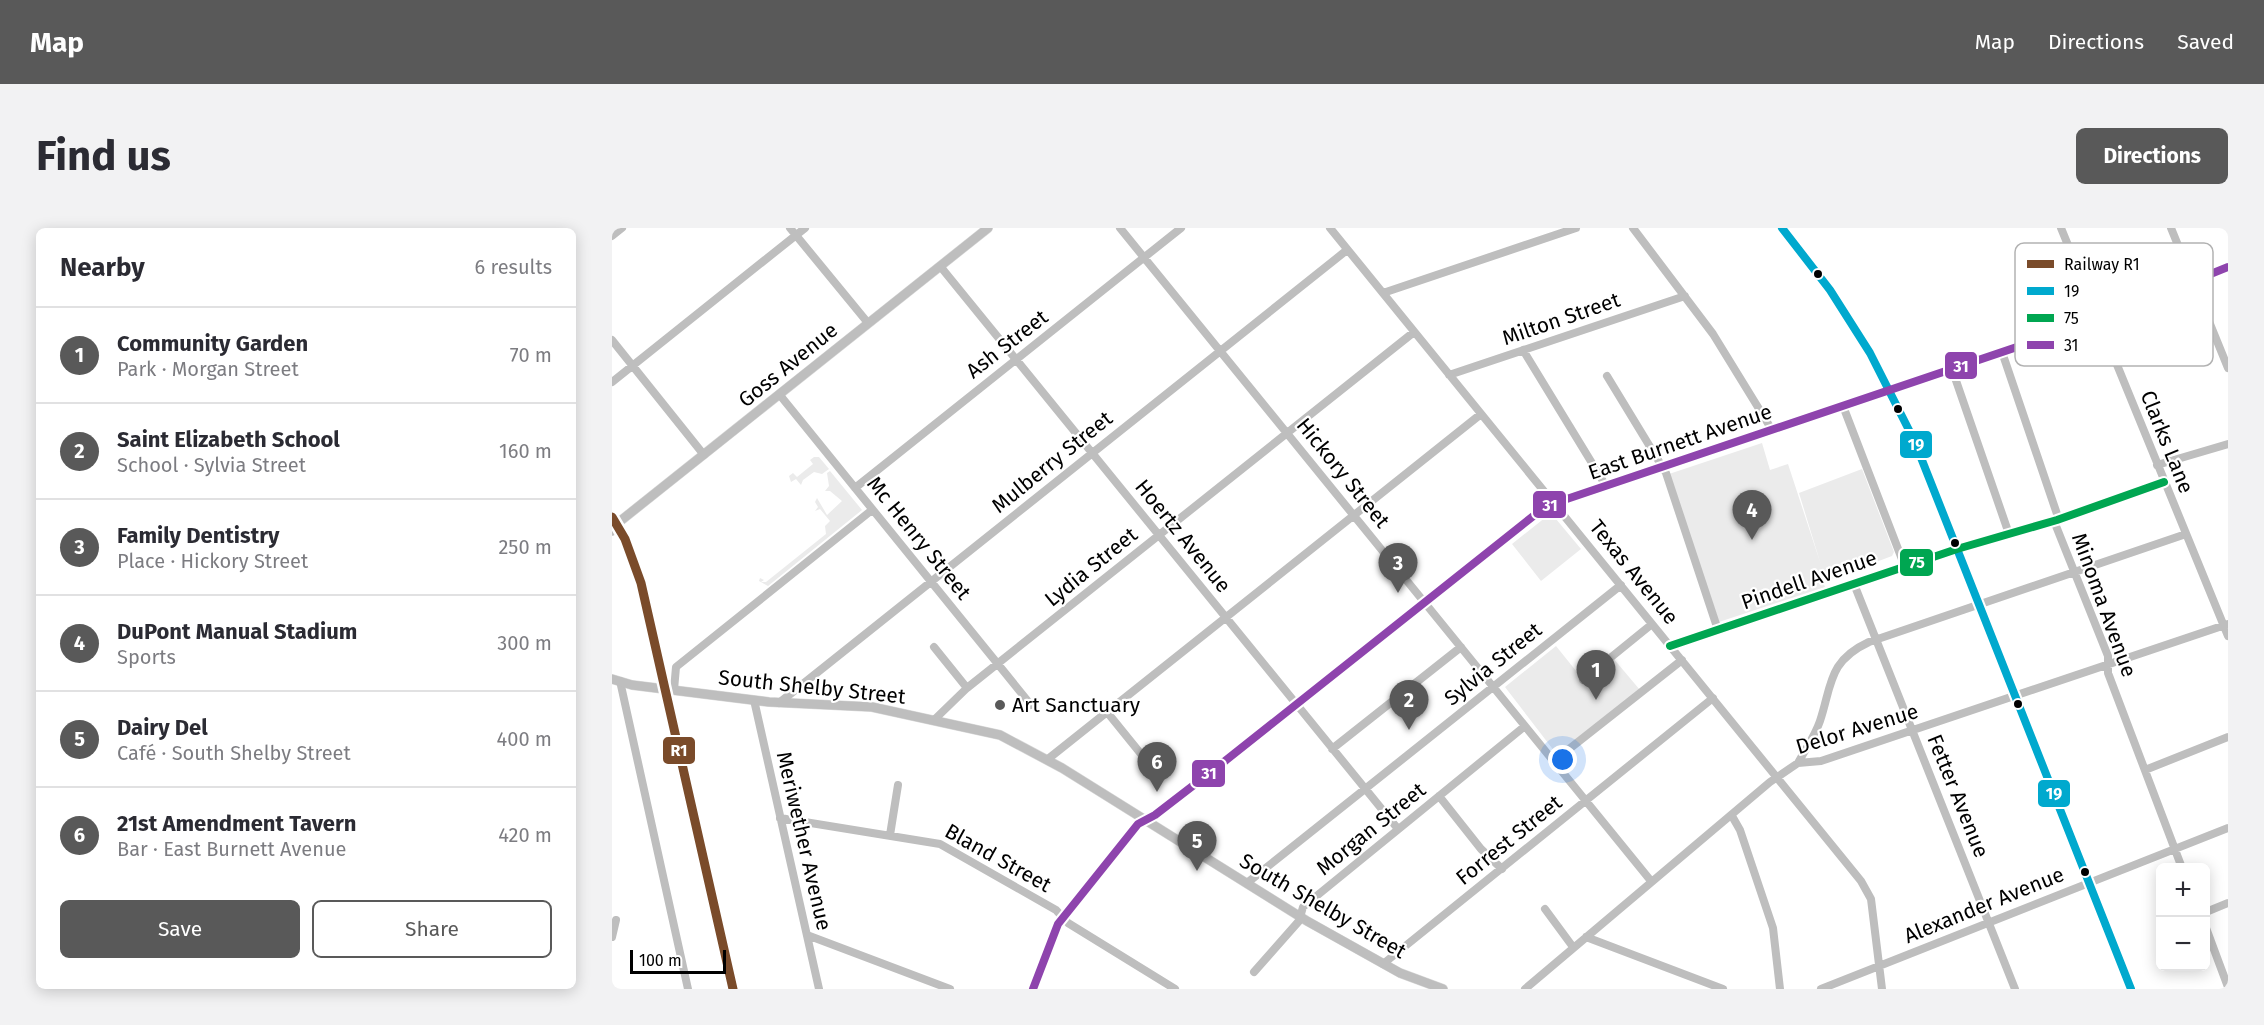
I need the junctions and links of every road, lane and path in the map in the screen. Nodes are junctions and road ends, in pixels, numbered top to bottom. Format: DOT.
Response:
graph roads {
  1 [pos="622,228"];
  2 [pos="805,228"];
  3 [pos="988,228"];
  4 [pos="1120,228"];
  5 [pos="1181,228"];
  6 [pos="1330,228"];
  7 [pos="1576,228"];
  8 [pos="1634,228"];
  9 [pos="1782,228"];
  10 [pos="2061,228"];
  11 [pos="2171,228"];
  12 [pos="794,231"];
  13 [pos="612,236"];
  14 [pos="2067,243"];
  15 [pos="2177,243"];
  16 [pos="1347,250"];
  17 [pos="1144,258"];
  18 [pos="940,266"];
  19 [pos="2228,267"];
  20 [pos="2213,273"];
  21 [pos="1383,293"];
  22 [pos="1685,296"];
  23 [pos="868,323"];
  24 [pos="2213,331"];
  25 [pos="1414,332"];
  26 [pos="612,340"];
  27 [pos="2015,348"];
  28 [pos="1523,350"];
  29 [pos="1220,351"];
  30 [pos="2002,352"];
  31 [pos="1016,359"];
  32 [pos="633,365"];
  33 [pos="2116,366"];
  34 [pos="2228,368"];
  35 [pos="1952,369"];
  36 [pos="1449,375"];
  37 [pos="1607,376"];
  38 [pos="612,382"];
  39 [pos="1890,390"];
  40 [pos="779,394"];
  41 [pos="1843,406"];
  42 [pos="1481,414"];
  43 [pos="1772,430"];
  44 [pos="1287,433"];
  45 [pos="2228,444"];
  46 [pos="1092,453"];
  47 [pos="704,455"];
  48 [pos="2157,465"];
  49 [pos="1662,467"];
  50 [pos="2164,482"];
  51 [pos="1606,486"];
  52 [pos="855,488"];
  53 [pos="1554,504"];
  54 [pos="872,510"];
  55 [pos="1354,515"];
  56 [pos="2057,520"];
  57 [pos="612,528"];
  58 [pos="2009,534"];
  59 [pos="2186,534"];
  60 [pos="1159,536"];
  61 [pos="1957,549"];
  62 [pos="1905,567"];
  63 [pos="2074,572"];
  64 [pos="931,581"];
  65 [pos="1854,584"];
  66 [pos="1621,585"];
  67 [pos="1424,602"];
  68 [pos="1979,604"];
  69 [pos="1226,618"];
  70 [pos="1652,624"];
  71 [pos="2226,625"];
  72 [pos="1719,630"];
  73 [pos="2228,636"];
  74 [pos="1876,639"];
  75 [pos="1461,646"];
  76 [pos="1670,646"];
  77 [pos="934,647"];
  78 [pos="1682,660"];
  79 [pos="998,663"];
  80 [pos="2108,664"];
  81 [pos="616,680"];
  82 [pos="1583,680"];
  83 [pos="1493,687"];
  84 [pos="967,688"];
  85 [pos="674,690"];
  86 [pos="2015,696"];
  87 [pos="1713,698"];
  88 [pos="754,700"];
  89 [pos="779,703"];
  90 [pos="1296,704"];
  91 [pos="1031,705"];
  92 [pos="1107,712"];
  93 [pos="934,720"];
  94 [pos="1525,726"];
  95 [pos="1912,731"];
  96 [pos="2228,737"];
  97 [pos="1332,749"];
  98 [pos="1141,754"];
  99 [pos="1048,759"];
  100 [pos="1554,761"];
  101 [pos="1798,763"];
  102 [pos="2145,770"];
  103 [pos="1778,777"];
  104 [pos="898,785"];
  105 [pos="1365,789"];
  106 [pos="1439,796"];
  107 [pos="1586,800"];
  108 [pos="1732,816"];
  109 [pos="780,818"];
  110 [pos="1146,820"];
  111 [pos="2228,828"];
  112 [pos="1398,829"];
  113 [pos="890,835"];
  114 [pos="2174,850"];
  115 [pos="2180,863"];
  116 [pos="1502,869"];
  117 [pos="1652,881"];
  118 [pos="1247,883"];
  119 [pos="2089,883"];
  120 [pos="2228,903"];
  121 [pos="1545,909"];
  122 [pos="2210,910"];
  123 [pos="1298,916"];
  124 [pos="1062,917"];
  125 [pos="616,920"];
  126 [pos="1988,923"];
  127 [pos="807,935"];
  128 [pos="612,937"];
  129 [pos="1586,937"];
  130 [pos="2210,941"];
  131 [pos="1573,947"];
  132 [pos="1383,964"];
  133 [pos="1880,966"];
  134 [pos="1254,972"];
  135 [pos="2228,987"];
  136 [pos="688,989"];
  137 [pos="819,989"];
  138 [pos="950,989"];
  139 [pos="1033,989"];
  140 [pos="1174,989"];
  141 [pos="1441,989"];
  142 [pos="1525,989"];
  143 [pos="1723,989"];
  144 [pos="1780,989"];
  145 [pos="1821,989"];
  146 [pos="1882,989"];
  147 [pos="2015,989"];
  148 [pos="2131,989"];
  1 -- 13 [label="street"];
  2 -- 12 [label="street"];
  3 -- 18 [label="main road, Goss Avenue"];
  4 -- 17 [label="street, Hickory Street"];
  5 -- 17 [label="street, Ash Street"];
  6 -- 16 [label="street, Texas Avenue"];
  7 -- 21 [label="street"];
  8 -- 22 [label="street"];
  9 -- 39 [label="main road"];
  10 -- 14 [label="street, Clarks Lane"];
  11 -- 15 [label="street"];
  12 -- 23 [label="street"];
  12 -- 32 [label="street"];
  16 -- 21 [label="street, Texas Avenue"];
  16 -- 29 [label="street, Mulberry Street"];
  17 -- 29 [label="street, Hickory Street"];
  17 -- 31 [label="street, Ash Street"];
  18 -- 23 [label="main road, Goss Avenue"];
  18 -- 31 [label="street, Hoertz Avenue"];
  19 -- 20 [label="street, East Burnett Avenue"];
  21 -- 25 [label="street, Texas Avenue"];
  22 -- 28 [label="street, Milton Street"];
  22 -- 43 [label="street"];
  23 -- 40 [label="main road, Goss Avenue"];
  24 -- 34 [label="street"];
  25 -- 36 [label="street, Texas Avenue"];
  25 -- 44 [label="street, Lydia Street"];
  26 -- 32 [label="street"];
  27 -- 30 [label="street, East Burnett Avenue"];
  28 -- 36 [label="street, Milton Street"];
  28 -- 51 [label="street"];
  29 -- 44 [label="street, Hickory Street"];
  29 -- 46 [label="street, Mulberry Street"];
  30 -- 35 [label="street, East Burnett Avenue"];
  30 -- 56 [label="street, Minoma Avenue"];
  31 -- 46 [label="street, Hoertz Avenue"];
  31 -- 52 [label="street, Ash Street"];
  32 -- 38 [label="street"];
  32 -- 47 [label="street"];
  33 -- 48 [label="street, Clarks Lane"];
  35 -- 39 [label="street, East Burnett Avenue"];
  35 -- 58 [label="street"];
  36 -- 42 [label="street, Texas Avenue"];
  37 -- 49 [label="street"];
  39 -- 41 [label="street, East Burnett Avenue"];
  39 -- 61 [label="main road"];
  40 -- 47 [label="main road, Goss Avenue"];
  40 -- 52 [label="street, Mc Henry Street"];
  41 -- 43 [label="street, East Burnett Avenue"];
  41 -- 62 [label="street"];
  42 -- 53 [label="street, Texas Avenue"];
  42 -- 55 [label="street"];
  43 -- 49 [label="street, East Burnett Avenue"];
  44 -- 55 [label="street, Hickory Street"];
  44 -- 60 [label="street, Lydia Street"];
  45 -- 48 [label="street"];
  46 -- 60 [label="street, Hoertz Avenue"];
  46 -- 64 [label="street, Mulberry Street"];
  47 -- 57 [label="main road, Goss Avenue"];
  48 -- 50 [label="street, Clarks Lane"];
  49 -- 51 [label="street, East Burnett Avenue"];
  49 -- 72 [label="street"];
  50 -- 56 [label="street, Pindell Avenue"];
  50 -- 59 [label="street, Clarks Lane"];
  51 -- 53 [label="street, East Burnett Avenue"];
  52 -- 54 [label="street, Mc Henry Street"];
  53 -- 66 [label="street, Texas Avenue"];
  53 -- 67 [label="street, East Burnett Avenue"];
  54 -- 64 [label="street, Mc Henry Street"];
  54 -- 85 [label="street"];
  55 -- 67 [label="street, Hickory Street"];
  55 -- 69 [label="street"];
  56 -- 58 [label="street, Pindell Avenue"];
  56 -- 63 [label="street, Minoma Avenue"];
  58 -- 61 [label="street, Pindell Avenue"];
  59 -- 63 [label="street"];
  59 -- 71 [label="street, Clarks Lane"];
  60 -- 69 [label="street, Hoertz Avenue"];
  60 -- 79 [label="street, Lydia Street"];
  61 -- 62 [label="street, Pindell Avenue"];
  61 -- 68 [label="main road"];
  62 -- 65 [label="street, Pindell Avenue"];
  63 -- 68 [label="street"];
  63 -- 80 [label="street, Minoma Avenue"];
  64 -- 79 [label="street, Mc Henry Street"];
  64 -- 89 [label="street, Mulberry Street"];
  65 -- 72 [label="street, Pindell Avenue"];
  65 -- 74 [label="street, Fetter Avenue"];
  66 -- 70 [label="street, Texas Avenue"];
  66 -- 83 [label="street, Sylvia Street"];
  67 -- 75 [label="street, Hickory Street"];
  67 -- 90 [label="street, East Burnett Avenue"];
  68 -- 74 [label="street"];
  68 -- 86 [label="main road"];
  69 -- 90 [label="street, Hoertz Avenue"];
  69 -- 92 [label="street"];
  70 -- 76 [label="street, Texas Avenue"];
  70 -- 82 [label="street"];
  71 -- 73 [label="street, Clarks Lane"];
  71 -- 80 [label="street, Delor Avenue"];
  72 -- 76 [label="street, Pindell Avenue"];
  74 -- 95 [label="street, Fetter Avenue"];
  74 -- 101 [label="street"];
  75 -- 83 [label="street, Hickory Street"];
  75 -- 97 [label="street"];
  76 -- 78 [label="street, Texas Avenue"];
  77 -- 84 [label="street"];
  78 -- 87 [label="street, Texas Avenue"];
  78 -- 100 [label="street"];
  79 -- 84 [label="street, Lydia Street"];
  79 -- 91 [label="street, Mc Henry Street"];
  80 -- 86 [label="street, Delor Avenue"];
  80 -- 102 [label="street, Minoma Avenue"];
  81 -- 85 [label="main road, South Shelby Street"];
  81 -- 136 [label="street"];
  83 -- 94 [label="street, Hickory Street"];
  83 -- 105 [label="street, Sylvia Street"];
  84 -- 93 [label="street, Lydia Street"];
  85 -- 88 [label="main road, South Shelby Street"];
  86 -- 95 [label="street, Delor Avenue"];
  86 -- 119 [label="main road"];
  87 -- 103 [label="street, Texas Avenue"];
  87 -- 107 [label="street, Forrest Street"];
  88 -- 89 [label="main road, South Shelby Street"];
  88 -- 109 [label="street, Meriwether Avenue"];
  89 -- 93 [label="main road, South Shelby Street"];
  90 -- 97 [label="street, Hoertz Avenue"];
  90 -- 110 [label="street, East Burnett Avenue"];
  92 -- 98 [label="street"];
  92 -- 99 [label="street"];
  93 -- 99 [label="main road, South Shelby Street"];
  94 -- 100 [label="street, Hickory Street"];
  94 -- 106 [label="street, Morgan Street"];
  95 -- 101 [label="street, Delor Avenue"];
  95 -- 126 [label="street, Fetter Avenue"];
  96 -- 102 [label="street"];
  97 -- 105 [label="street, Hoertz Avenue"];
  99 -- 110 [label="main road, South Shelby Street"];
  100 -- 107 [label="street, Hickory Street"];
  101 -- 103 [label="street, Delor Avenue"];
  102 -- 114 [label="street, Minoma Avenue"];
  103 -- 108 [label="street, Delor Avenue"];
  103 -- 133 [label="street, Texas Avenue"];
  104 -- 113 [label="street"];
  105 -- 112 [label="street, Hoertz Avenue"];
  105 -- 118 [label="street, Sylvia Street"];
  106 -- 112 [label="street, Morgan Street"];
  106 -- 116 [label="street"];
  107 -- 116 [label="street, Forrest Street"];
  107 -- 117 [label="street, Hickory Street"];
  108 -- 117 [label="street, Delor Avenue"];
  108 -- 144 [label="street"];
  109 -- 113 [label="street, Bland Street"];
  109 -- 127 [label="street, Meriwether Avenue"];
  110 -- 118 [label="main road, South Shelby Street"];
  110 -- 124 [label="street, East Burnett Avenue"];
  111 -- 114 [label="street, Alexander Avenue"];
  112 -- 123 [label="street, Morgan Street"];
  113 -- 124 [label="street, Bland Street"];
  114 -- 115 [label="street, Minoma Avenue"];
  114 -- 119 [label="street, Alexander Avenue"];
  116 -- 132 [label="street, Forrest Street"];
  117 -- 129 [label="street, Delor Avenue"];
  118 -- 123 [label="main road, South Shelby Street"];
  119 -- 126 [label="street, Alexander Avenue"];
  119 -- 148 [label="main road"];
  120 -- 122 [label="street"];
  121 -- 131 [label="street"];
  123 -- 132 [label="main road, South Shelby Street"];
  123 -- 134 [label="street, Morgan Street"];
  124 -- 139 [label="street, East Burnett Avenue"];
  124 -- 140 [label="street, Bland Street"];
  125 -- 128 [label="street"];
  126 -- 133 [label="street, Alexander Avenue"];
  126 -- 147 [label="street, Fetter Avenue"];
  127 -- 137 [label="street, Meriwether Avenue"];
  127 -- 138 [label="street"];
  129 -- 131 [label="street, Delor Avenue"];
  129 -- 143 [label="street"];
  130 -- 135 [label="street"];
  131 -- 142 [label="street, Delor Avenue"];
  132 -- 141 [label="main road, South Shelby Street"];
  133 -- 145 [label="street, Alexander Avenue"];
  133 -- 146 [label="street, Texas Avenue"];
}
